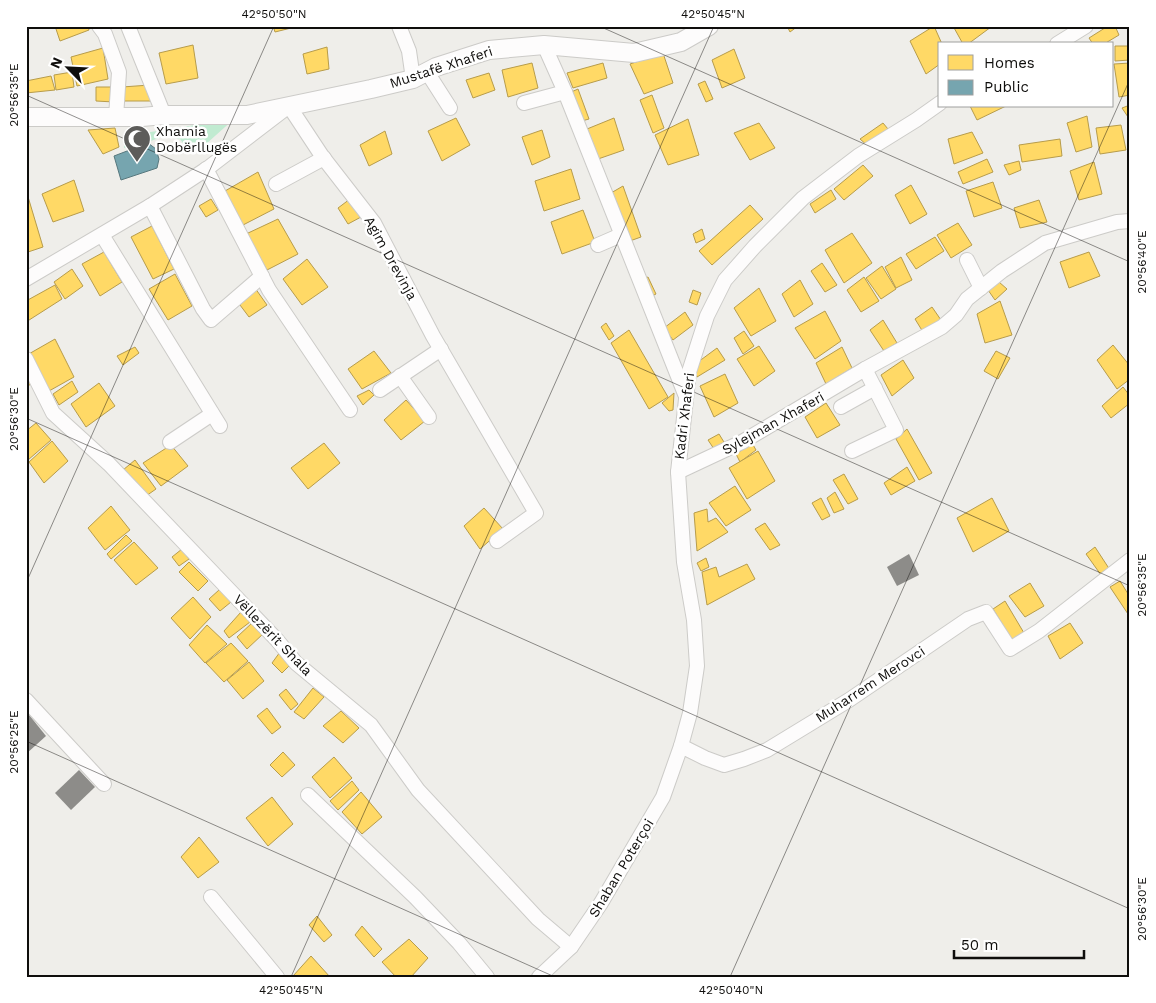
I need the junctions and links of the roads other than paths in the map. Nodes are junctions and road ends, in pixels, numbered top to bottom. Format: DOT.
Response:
graph roads {
  1 [pos="99,26"];
  2 [pos="128,26"];
  3 [pos="399,26"];
  4 [pos="709,26"];
  5 [pos="1086,26"];
  6 [pos="1060,42"];
  7 [pos="544,45"];
  8 [pos="420,75"];
  9 [pos="565,92"];
  10 [pos="524,103"];
  11 [pos="938,104"];
  12 [pos="289,106"];
  13 [pos="450,108"];
  14 [pos="164,115"];
  15 [pos="26,117"];
  16 [pos="116,117"];
  17 [pos="324,158"];
  18 [pos="206,169"];
  19 [pos="276,184"];
  20 [pos="150,206"];
  21 [pos="1130,221"];
  22 [pos="102,235"];
  23 [pos="622,235"];
  24 [pos="598,245"];
  25 [pos="968,260"];
  26 [pos="262,276"];
  27 [pos="26,279"];
  28 [pos="981,288"];
  29 [pos="441,349"];
  30 [pos="26,359"];
  31 [pos="865,370"];
  32 [pos="400,376"];
  33 [pos="875,388"];
  34 [pos="380,390"];
  35 [pos="686,397"];
  36 [pos="841,407"];
  37 [pos="350,410"];
  38 [pos="212,414"];
  39 [pos="429,417"];
  40 [pos="220,426"];
  41 [pos="170,442"];
  42 [pos="852,451"];
  43 [pos="678,472"];
  44 [pos="497,541"];
  45 [pos="1130,560"];
  46 [pos="26,700"];
  47 [pos="681,746"];
  48 [pos="104,784"];
  49 [pos="308,796"];
  50 [pos="210,897"];
  51 [pos="571,947"];
  52 [pos="277,977"];
  53 [pos="487,977"];
  54 [pos="540,977"];
  1 -- 16 [label="street"];
  2 -- 14 [label="street"];
  3 -- 8 [label="street"];
  4 -- 7 [label="street, Mustafë Xhaferi"];
  5 -- 6 [label="street"];
  7 -- 8 [label="street, Mustafë Xhaferi"];
  7 -- 9 [label="street"];
  8 -- 12 [label="street, Mustafë Xhaferi"];
  8 -- 13 [label="street"];
  9 -- 10 [label="street"];
  9 -- 23 [label="street"];
  11 -- 35 [label="street, Kadri Xhaferi"];
  12 -- 14 [label="street, Mustafë Xhaferi"];
  12 -- 17 [label="street, Agim Drevinja"];
  12 -- 18 [label="street"];
  14 -- 16 [label="street, Mustafë Xhaferi"];
  15 -- 16 [label="street, Mustafë Xhaferi"];
  17 -- 19 [label="street"];
  17 -- 29 [label="street, Agim Drevinja"];
  18 -- 20 [label="street"];
  18 -- 26 [label="street"];
  20 -- 22 [label="street"];
  20 -- 26 [label="street"];
  21 -- 28 [label="street, Sylejman Xhaferi"];
  22 -- 27 [label="street"];
  22 -- 38 [label="street"];
  23 -- 24 [label="street"];
  23 -- 35 [label="street"];
  25 -- 28 [label="street"];
  26 -- 37 [label="street"];
  28 -- 31 [label="street, Sylejman Xhaferi"];
  29 -- 32 [label="street"];
  29 -- 44 [label="street, Agim Drevinja"];
  30 -- 51 [label="street, Vëllezërit Shala"];
  31 -- 33 [label="street"];
  31 -- 43 [label="street, Sylejman Xhaferi"];
  32 -- 34 [label="street"];
  32 -- 39 [label="street"];
  33 -- 36 [label="street"];
  33 -- 42 [label="street"];
  35 -- 43 [label="street, Kadri Xhaferi"];
  38 -- 40 [label="street"];
  38 -- 41 [label="street"];
  43 -- 47 [label="street, Kadri Xhaferi"];
  45 -- 47 [label="street, Muharrem Merovci"];
  46 -- 48 [label="street"];
  47 -- 51 [label="street, Shaban Poterçoi"];
  49 -- 53 [label="street"];
  50 -- 52 [label="street"];
  51 -- 54 [label="street, Shaban Poterçoi"];
}
